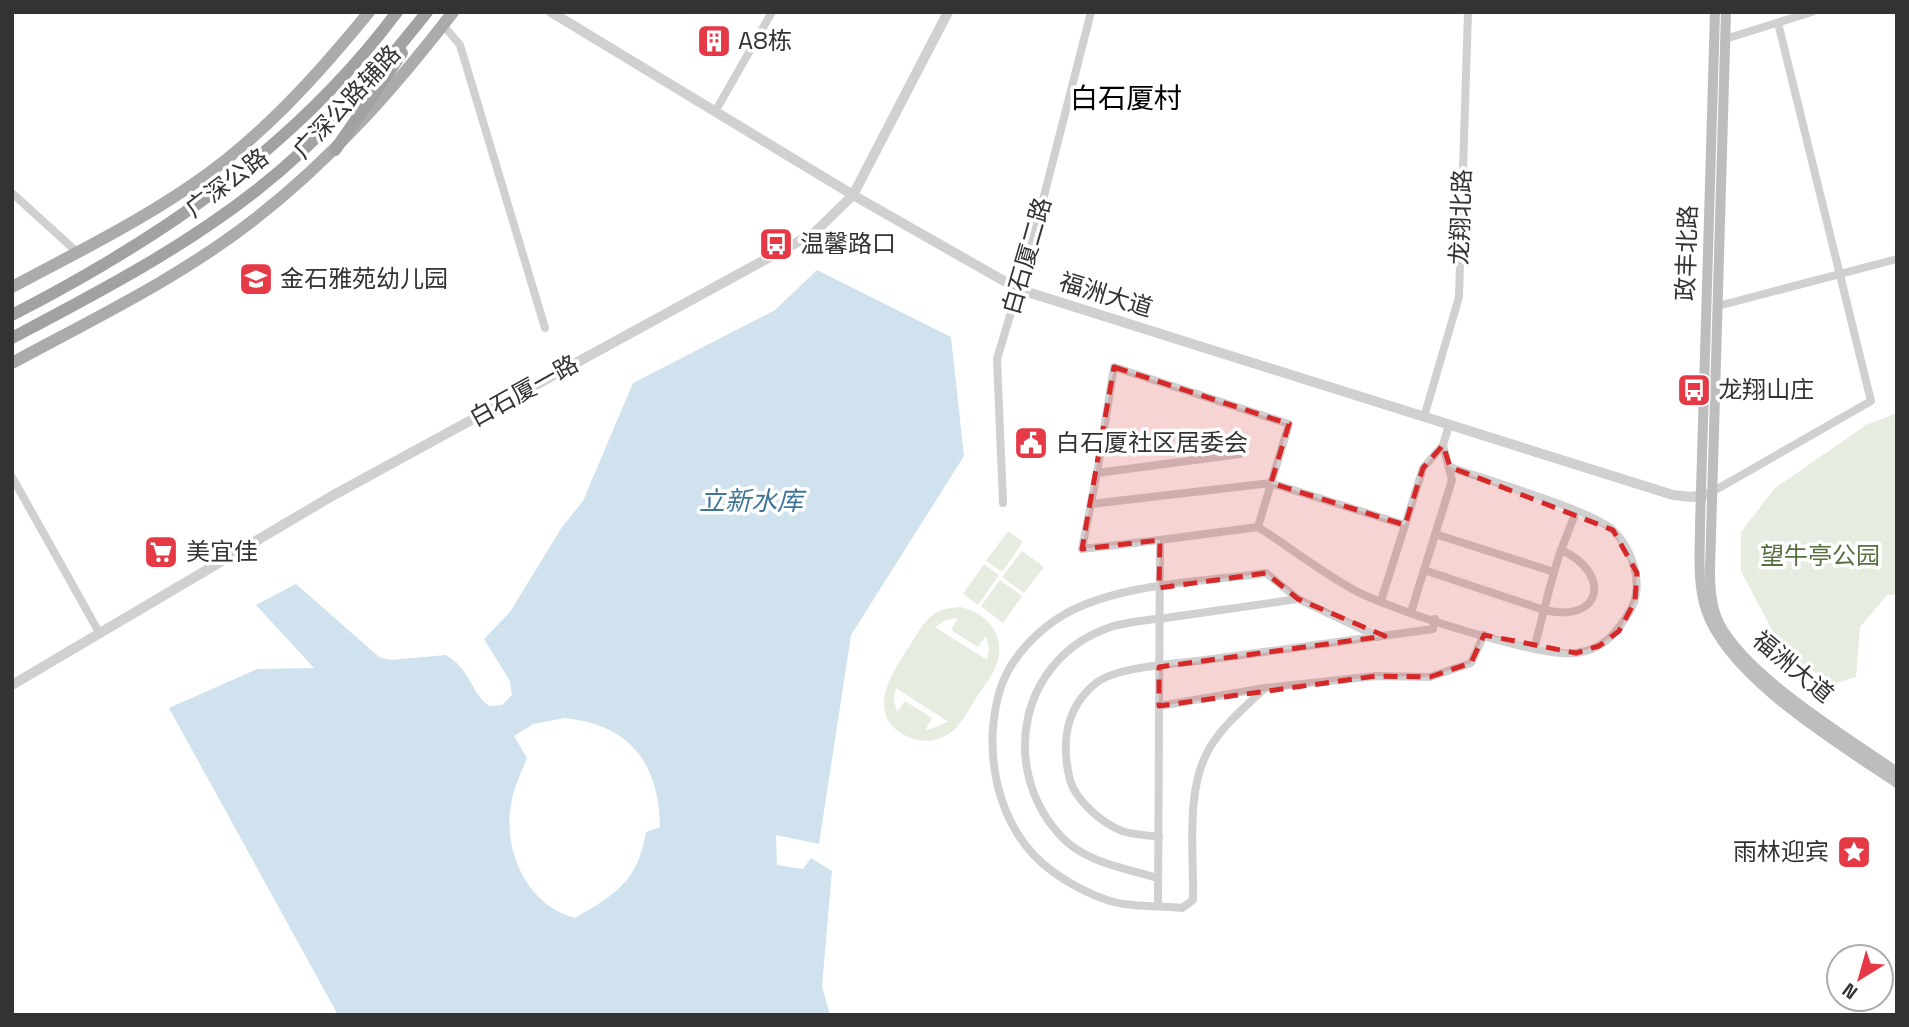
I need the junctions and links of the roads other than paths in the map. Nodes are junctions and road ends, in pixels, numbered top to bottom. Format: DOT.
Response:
graph roads {
  1 [pos="369,12"];
  2 [pos="397,12"];
  3 [pos="428,12"];
  4 [pos="453,12"];
  5 [pos="551,12"];
  6 [pos="772,12"];
  7 [pos="948,12"];
  8 [pos="1091,12"];
  9 [pos="1468,12"];
  10 [pos="1716,12"];
  11 [pos="1726,12"];
  12 [pos="1812,12"];
  13 [pos="1778,23"];
  14 [pos="443,25"];
  15 [pos="1725,39"];
  16 [pos="715,112"];
  17 [pos="335,150"];
  18 [pos="12,193"];
  19 [pos="853,195"];
  20 [pos="77,252"];
  21 [pos="1897,259"];
  22 [pos="1839,274"];
  23 [pos="12,287"];
  24 [pos="1018,289"];
  25 [pos="1718,306"];
  26 [pos="12,315"];
  27 [pos="545,328"];
  28 [pos="12,338"];
  29 [pos="12,363"];
  30 [pos="1424,417"];
  31 [pos="1449,425"];
  32 [pos="1443,445"];
  33 [pos="1240,454"];
  34 [pos="1451,467"];
  35 [pos="1097,473"];
  36 [pos="12,477"];
  37 [pos="1272,483"];
  38 [pos="1707,494"];
  39 [pos="1003,503"];
  40 [pos="1091,504"];
  41 [pos="1576,512"];
  42 [pos="1405,525"];
  43 [pos="1258,527"];
  44 [pos="1435,534"];
  45 [pos="1160,540"];
  46 [pos="1560,550"];
  47 [pos="1424,570"];
  48 [pos="1554,572"];
  49 [pos="1160,588"];
  50 [pos="1298,599"];
  51 [pos="1381,601"];
  52 [pos="1544,610"];
  53 [pos="1411,612"];
  54 [pos="1159,619"];
  55 [pos="1434,619"];
  56 [pos="100,634"];
  57 [pos="1484,635"];
  58 [pos="1378,636"];
  59 [pos="1534,649"];
  60 [pos="1159,667"];
  61 [pos="12,685"];
  62 [pos="1265,688"];
  63 [pos="1159,706"];
  64 [pos="1897,772"];
  65 [pos="1897,783"];
  66 [pos="1159,837"];
  67 [pos="1158,878"];
  68 [pos="1158,905"];
  1 -- 20 [label="main road, 广深公路辅路"];
  2 -- 26 [label="highway, 广深公路"];
  3 -- 17 [label="highway"];
  3 -- 28 [label="highway, 广深公路"];
  4 -- 14 [label="main road, 广深公路辅路"];
  5 -- 16 [label="street, 福洲大道"];
  6 -- 16 [label="street"];
  7 -- 19 [label="street, 白石厦一路"];
  8 -- 24 [label="street, 白石厦二路"];
  9 -- 30 [label="street, 龙翔北路"];
  10 -- 38 [label="main road, 政丰北路"];
  11 -- 15 [label="main road, 政丰北路"];
  12 -- 13 [label="street"];
  13 -- 15 [label="street"];
  13 -- 22 [label="street"];
  14 -- 17 [label="main road, 广深公路辅路"];
  14 -- 27 [label="street"];
  15 -- 25 [label="main road, 政丰北路"];
  16 -- 19 [label="street, 福洲大道"];
  17 -- 29 [label="main road, 广深公路辅路"];
  18 -- 20 [label="street"];
  19 -- 24 [label="street, 福洲大道"];
  19 -- 56 [label="street, 白石厦一路"];
  20 -- 23 [label="main road, 广深公路辅路"];
  21 -- 22 [label="street"];
  22 -- 25 [label="street"];
  22 -- 38 [label="street"];
  24 -- 30 [label="street, 福洲大道"];
  24 -- 39 [label="street, 白石厦二路"];
  25 -- 38 [label="main road, 政丰北路"];
  30 -- 31 [label="street, 福洲大道"];
  31 -- 32 [label="street"];
  31 -- 38 [label="street, 福洲大道"];
  32 -- 34 [label="street"];
  32 -- 42 [label="street"];
  33 -- 35 [label="street"];
  34 -- 41 [label="street"];
  34 -- 44 [label="street"];
  35 -- 37 [label="street"];
  35 -- 40 [label="street"];
  36 -- 56 [label="street"];
  37 -- 40 [label="street"];
  37 -- 42 [label="street"];
  37 -- 43 [label="street"];
  38 -- 64 [label="main road, 福洲大道"];
  38 -- 65 [label="main road, 福洲大道"];
  40 -- 45 [label="street"];
  41 -- 46 [label="street"];
  41 -- 59 [label="street"];
  42 -- 51 [label="street"];
  43 -- 45 [label="street"];
  43 -- 51 [label="street"];
  44 -- 47 [label="street"];
  44 -- 48 [label="street"];
  45 -- 49 [label="street"];
  46 -- 48 [label="street"];
  46 -- 52 [label="street"];
  47 -- 52 [label="street"];
  47 -- 53 [label="street"];
  48 -- 52 [label="street"];
  49 -- 50 [label="street"];
  49 -- 54 [label="street"];
  49 -- 68 [label="street"];
  50 -- 54 [label="street"];
  50 -- 58 [label="street"];
  51 -- 53 [label="street"];
  52 -- 59 [label="street"];
  53 -- 55 [label="street"];
  54 -- 60 [label="street"];
  54 -- 67 [label="street"];
  55 -- 57 [label="street"];
  55 -- 58 [label="street"];
  56 -- 61 [label="street, 白石厦一路"];
  57 -- 59 [label="street"];
  57 -- 62 [label="street"];
  58 -- 60 [label="street"];
  60 -- 63 [label="street"];
  60 -- 66 [label="street"];
  62 -- 63 [label="street"];
  62 -- 68 [label="street"];
  63 -- 66 [label="street"];
  66 -- 67 [label="street"];
  67 -- 68 [label="street"];
}
